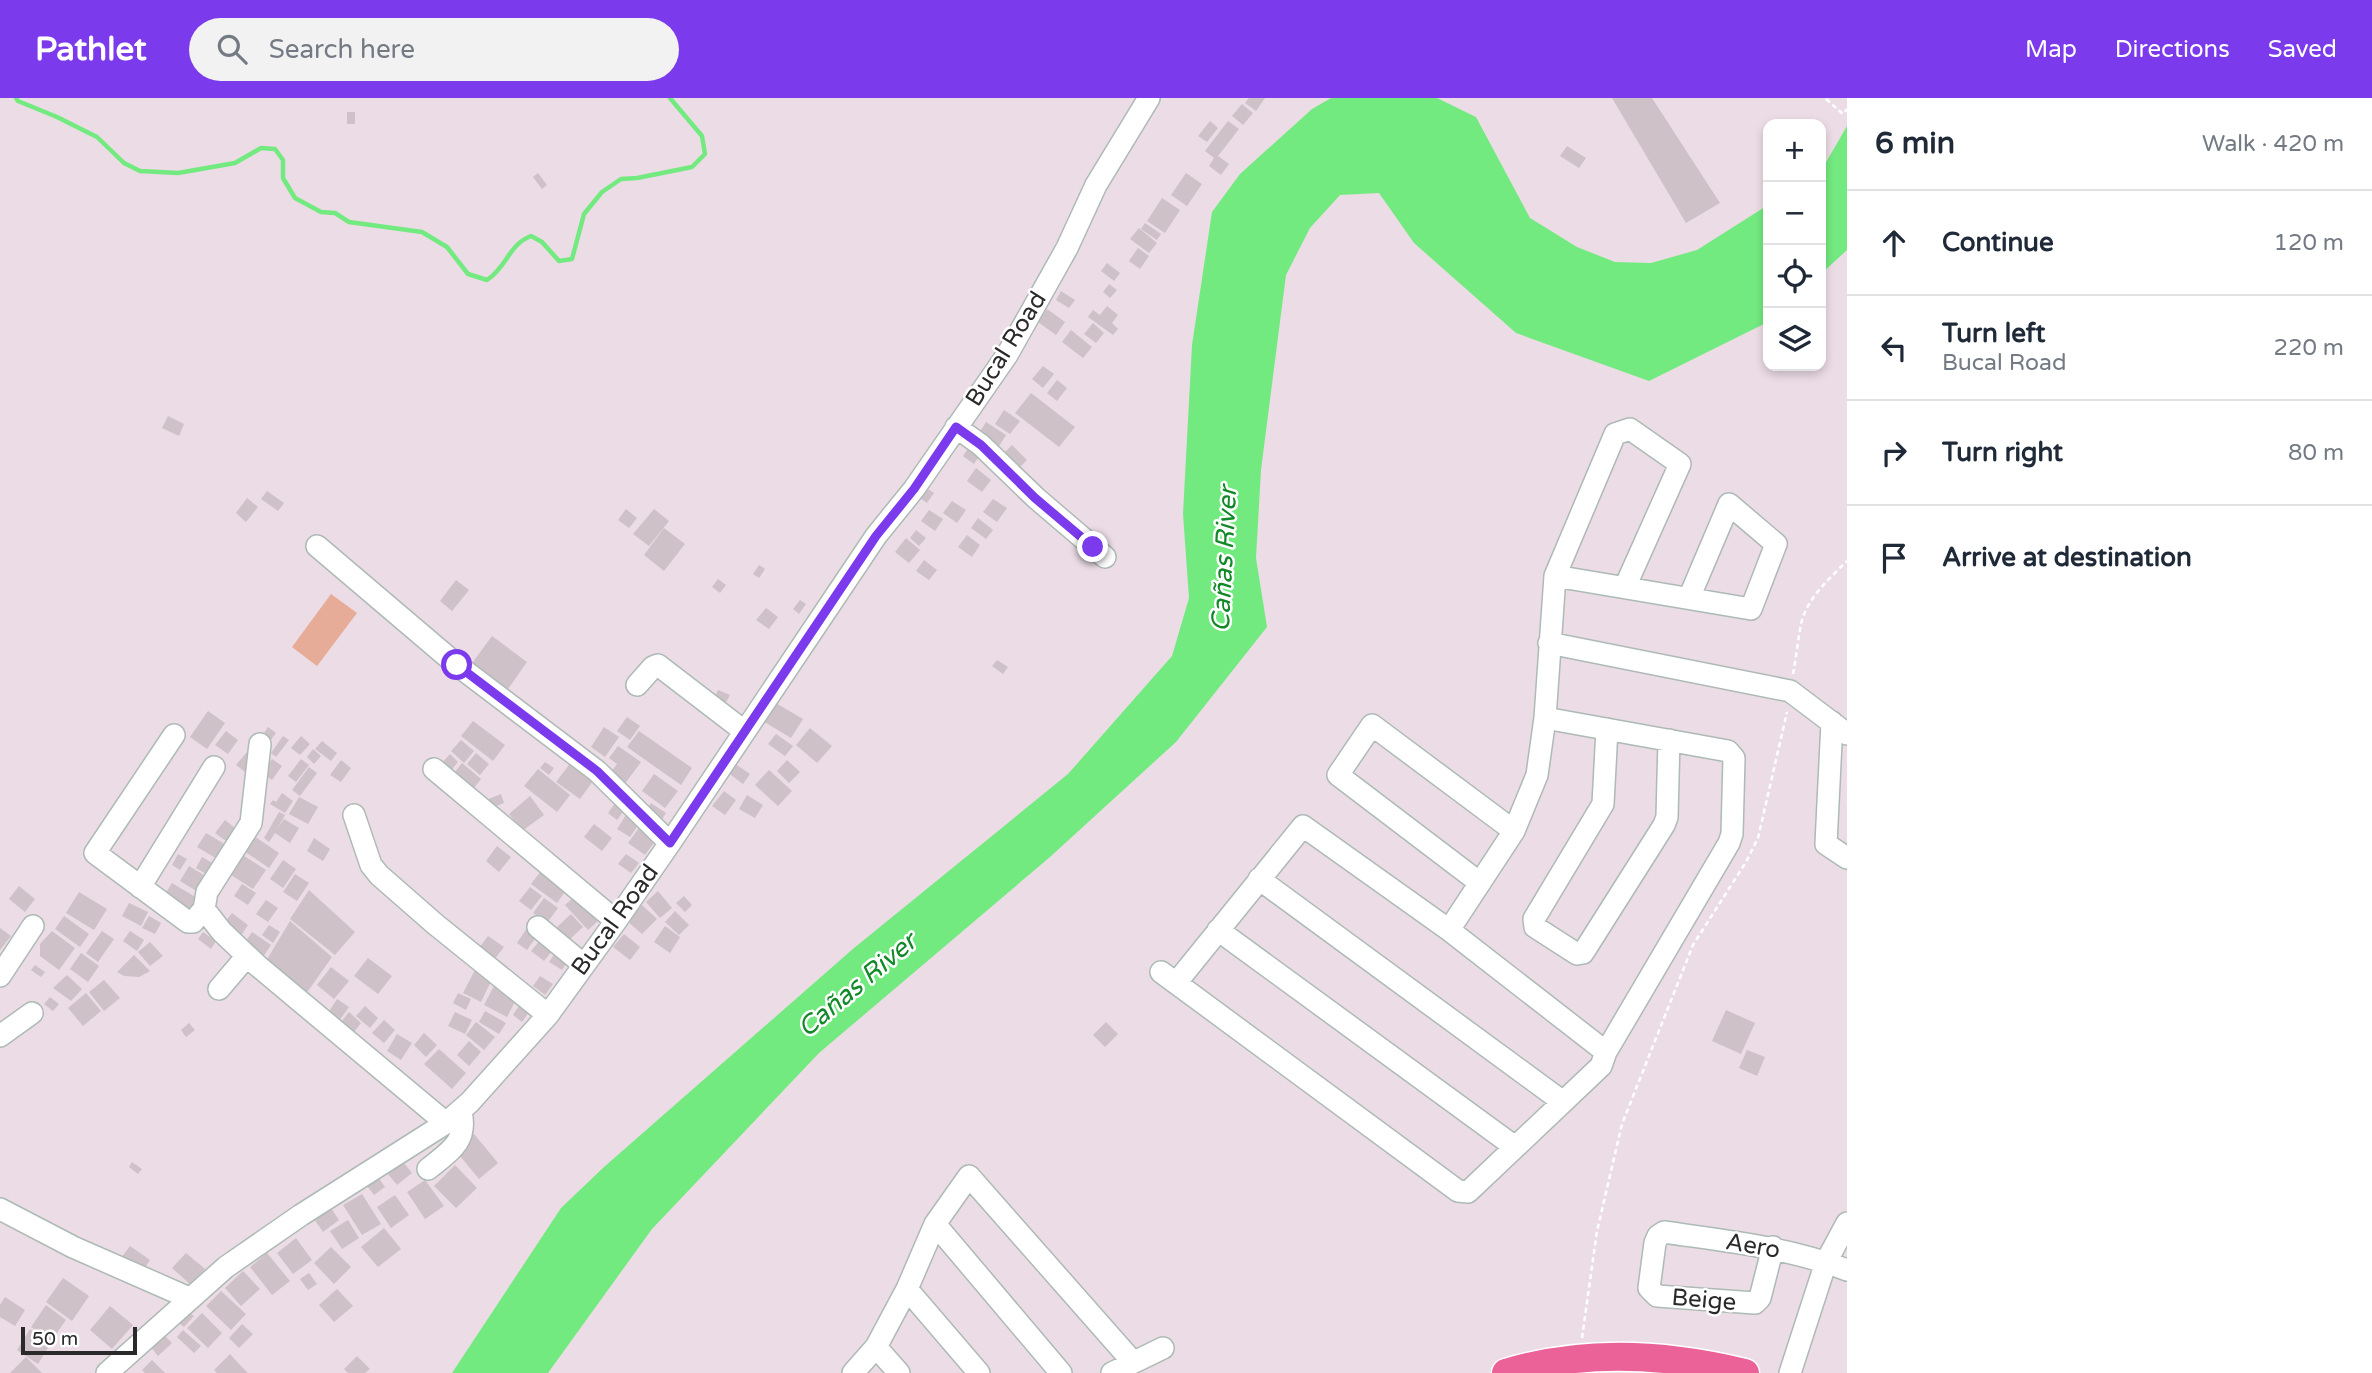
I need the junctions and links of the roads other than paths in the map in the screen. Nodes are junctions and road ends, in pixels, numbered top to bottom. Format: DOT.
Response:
graph roads {
  1 [pos="1149,98"];
  2 [pos="956,427"];
  3 [pos="317,546"];
  4 [pos="1105,557"];
  5 [pos="1555,576"];
  6 [pos="1625,587"];
  7 [pos="1689,598"];
  8 [pos="1549,643"];
  9 [pos="637,685"];
  10 [pos="1545,718"];
  11 [pos="1839,728"];
  12 [pos="1607,729"];
  13 [pos="744,731"];
  14 [pos="174,735"];
  15 [pos="1669,740"];
  16 [pos="260,744"];
  17 [pos="214,767"];
  18 [pos="434,769"];
  19 [pos="354,815"];
  20 [pos="1514,831"];
  21 [pos="670,843"];
  22 [pos="1847,858"];
  23 [pos="1259,879"];
  24 [pos="1480,883"];
  25 [pos="140,887"];
  26 [pos="204,909"];
  27 [pos="616,921"];
  28 [pos="33,926"];
  29 [pos="538,927"];
  30 [pos="1218,930"];
  31 [pos="1449,930"];
  32 [pos="247,956"];
  33 [pos="584,965"];
  34 [pos="0,976"];
  35 [pos="219,989"];
  36 [pos="32,1013"];
  37 [pos="548,1015"];
  38 [pos="0,1036"];
  39 [pos="1606,1052"];
  40 [pos="1563,1102"];
  41 [pos="453,1118"];
  42 [pos="1516,1147"];
  43 [pos="428,1169"];
  44 [pos="0,1209"];
  45 [pos="1847,1223"];
  46 [pos="935,1224"];
  47 [pos="1658,1236"];
  48 [pos="1773,1247"];
  49 [pos="1826,1262"];
  50 [pos="1847,1270"];
  51 [pos="907,1289"];
  52 [pos="189,1298"];
  53 [pos="876,1347"];
  54 [pos="1163,1348"];
  55 [pos="1132,1361"];
  56 [pos="107,1373"];
  57 [pos="853,1373"];
  58 [pos="899,1373"];
  59 [pos="979,1373"];
  60 [pos="1061,1373"];
  61 [pos="1112,1373"];
  62 [pos="1506,1373"];
  63 [pos="1745,1373"];
  64 [pos="1790,1373"];
  1 -- 2 [label="street, Bucal Road"];
  2 -- 4 [label="street"];
  2 -- 13 [label="street, Bucal Road"];
  3 -- 21 [label="street"];
  5 -- 6 [label="street"];
  5 -- 6 [label="street"];
  5 -- 8 [label="street"];
  6 -- 7 [label="street"];
  7 -- 7 [label="street"];
  8 -- 10 [label="street"];
  8 -- 11 [label="street"];
  9 -- 13 [label="street"];
  10 -- 12 [label="street"];
  10 -- 20 [label="street"];
  11 -- 22 [label="street"];
  12 -- 15 [label="street"];
  12 -- 15 [label="street"];
  13 -- 21 [label="street, Bucal Road"];
  14 -- 25 [label="street"];
  15 -- 39 [label="street"];
  16 -- 26 [label="street"];
  17 -- 25 [label="street"];
  18 -- 27 [label="street"];
  19 -- 37 [label="street"];
  20 -- 24 [label="street"];
  20 -- 24 [label="street"];
  21 -- 27 [label="street, Bucal Road"];
  23 -- 30 [label="street"];
  23 -- 31 [label="street"];
  23 -- 40 [label="street"];
  24 -- 31 [label="street"];
  25 -- 26 [label="street"];
  26 -- 32 [label="street"];
  27 -- 33 [label="street, Bucal Road"];
  28 -- 34 [label="street"];
  29 -- 33 [label="street"];
  30 -- 42 [label="street"];
  30 -- 42 [label="street"];
  31 -- 39 [label="street"];
  32 -- 35 [label="street"];
  32 -- 41 [label="street"];
  33 -- 37 [label="street, Bucal Road"];
  36 -- 38 [label="street"];
  37 -- 41 [label="street, Bucal Road"];
  39 -- 40 [label="street"];
  40 -- 42 [label="street"];
  41 -- 43 [label="street"];
  41 -- 52 [label="street, Bucal Road"];
  44 -- 52 [label="street"];
  45 -- 49 [label="street"];
  46 -- 51 [label="street"];
  46 -- 55 [label="street"];
  46 -- 60 [label="street"];
  47 -- 48 [label="street, Aero"];
  47 -- 48 [label="street, Beige"];
  48 -- 49 [label="street, Aero"];
  49 -- 50 [label="street, Aero"];
  49 -- 64 [label="street"];
  51 -- 53 [label="street"];
  51 -- 59 [label="street"];
  52 -- 56 [label="street, Bucal Road"];
  53 -- 57 [label="street"];
  53 -- 58 [label="street"];
  54 -- 55 [label="street"];
  55 -- 61 [label="street"];
  62 -- 63 [label="main road"];
}
